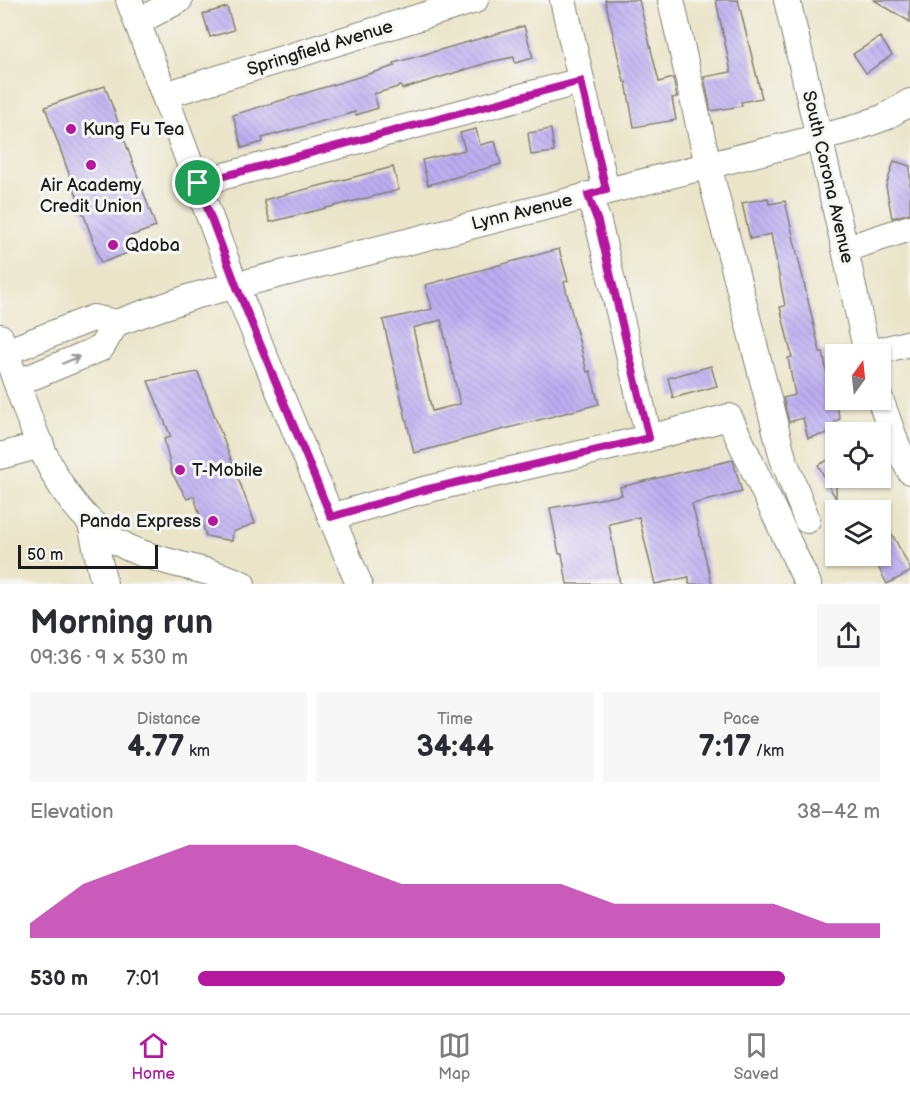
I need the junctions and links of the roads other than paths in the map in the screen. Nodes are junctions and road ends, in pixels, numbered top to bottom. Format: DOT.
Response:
graph roads {
  1 [pos="179,0"];
  2 [pos="475,0"];
  3 [pos="563,0"];
  4 [pos="671,0"];
  5 [pos="787,0"];
  6 [pos="133,11"];
  7 [pos="581,81"];
  8 [pos="165,95"];
  9 [pos="910,102"];
  10 [pos="819,136"];
  11 [pos="708,165"];
  12 [pos="198,183"];
  13 [pos="597,193"];
  14 [pos="910,228"];
  15 [pos="845,249"];
  16 [pos="236,285"];
  17 [pos="116,323"];
  18 [pos="910,343"];
  19 [pos="3,344"];
  20 [pos="865,344"];
  21 [pos="891,348"];
  22 [pos="17,383"];
  23 [pos="884,410"];
  24 [pos="649,438"];
  25 [pos="41,445"];
  26 [pos="0,456"];
  27 [pos="910,471"];
  28 [pos="331,517"];
  29 [pos="807,520"];
  30 [pos="91,524"];
  31 [pos="104,584"];
  32 [pos="242,584"];
  33 [pos="359,584"];
  34 [pos="808,584"];
  1 -- 6 [label="street"];
  2 -- 8 [label="street, Springfield Avenue"];
  3 -- 7 [label="street"];
  4 -- 11 [label="street"];
  5 -- 10 [label="street, South Corona Avenue"];
  6 -- 8 [label="street"];
  7 -- 12 [label="street"];
  7 -- 13 [label="street"];
  8 -- 12 [label="street"];
  9 -- 10 [label="street, Lynn Avenue"];
  10 -- 11 [label="street, Lynn Avenue"];
  10 -- 15 [label="street, South Corona Avenue"];
  11 -- 13 [label="street, Lynn Avenue"];
  11 -- 29 [label="street"];
  12 -- 16 [label="street"];
  13 -- 16 [label="street, Lynn Avenue"];
  13 -- 24 [label="street"];
  14 -- 15 [label="street"];
  15 -- 20 [label="street, South Corona Avenue"];
  16 -- 17 [label="street, Lynn Avenue"];
  16 -- 28 [label="street"];
  17 -- 19 [label="street"];
  22 -- 17 [label="street, one-way"];
  18 -- 21 [label="street"];
  19 -- 22 [label="street"];
  22 -- 25 [label="street"];
  23 -- 27 [label="street"];
  24 -- 28 [label="street"];
  24 -- 34 [label="street"];
  25 -- 26 [label="street"];
  25 -- 30 [label="street"];
  28 -- 33 [label="street"];
  30 -- 31 [label="street"];
  30 -- 32 [label="street"];
}
